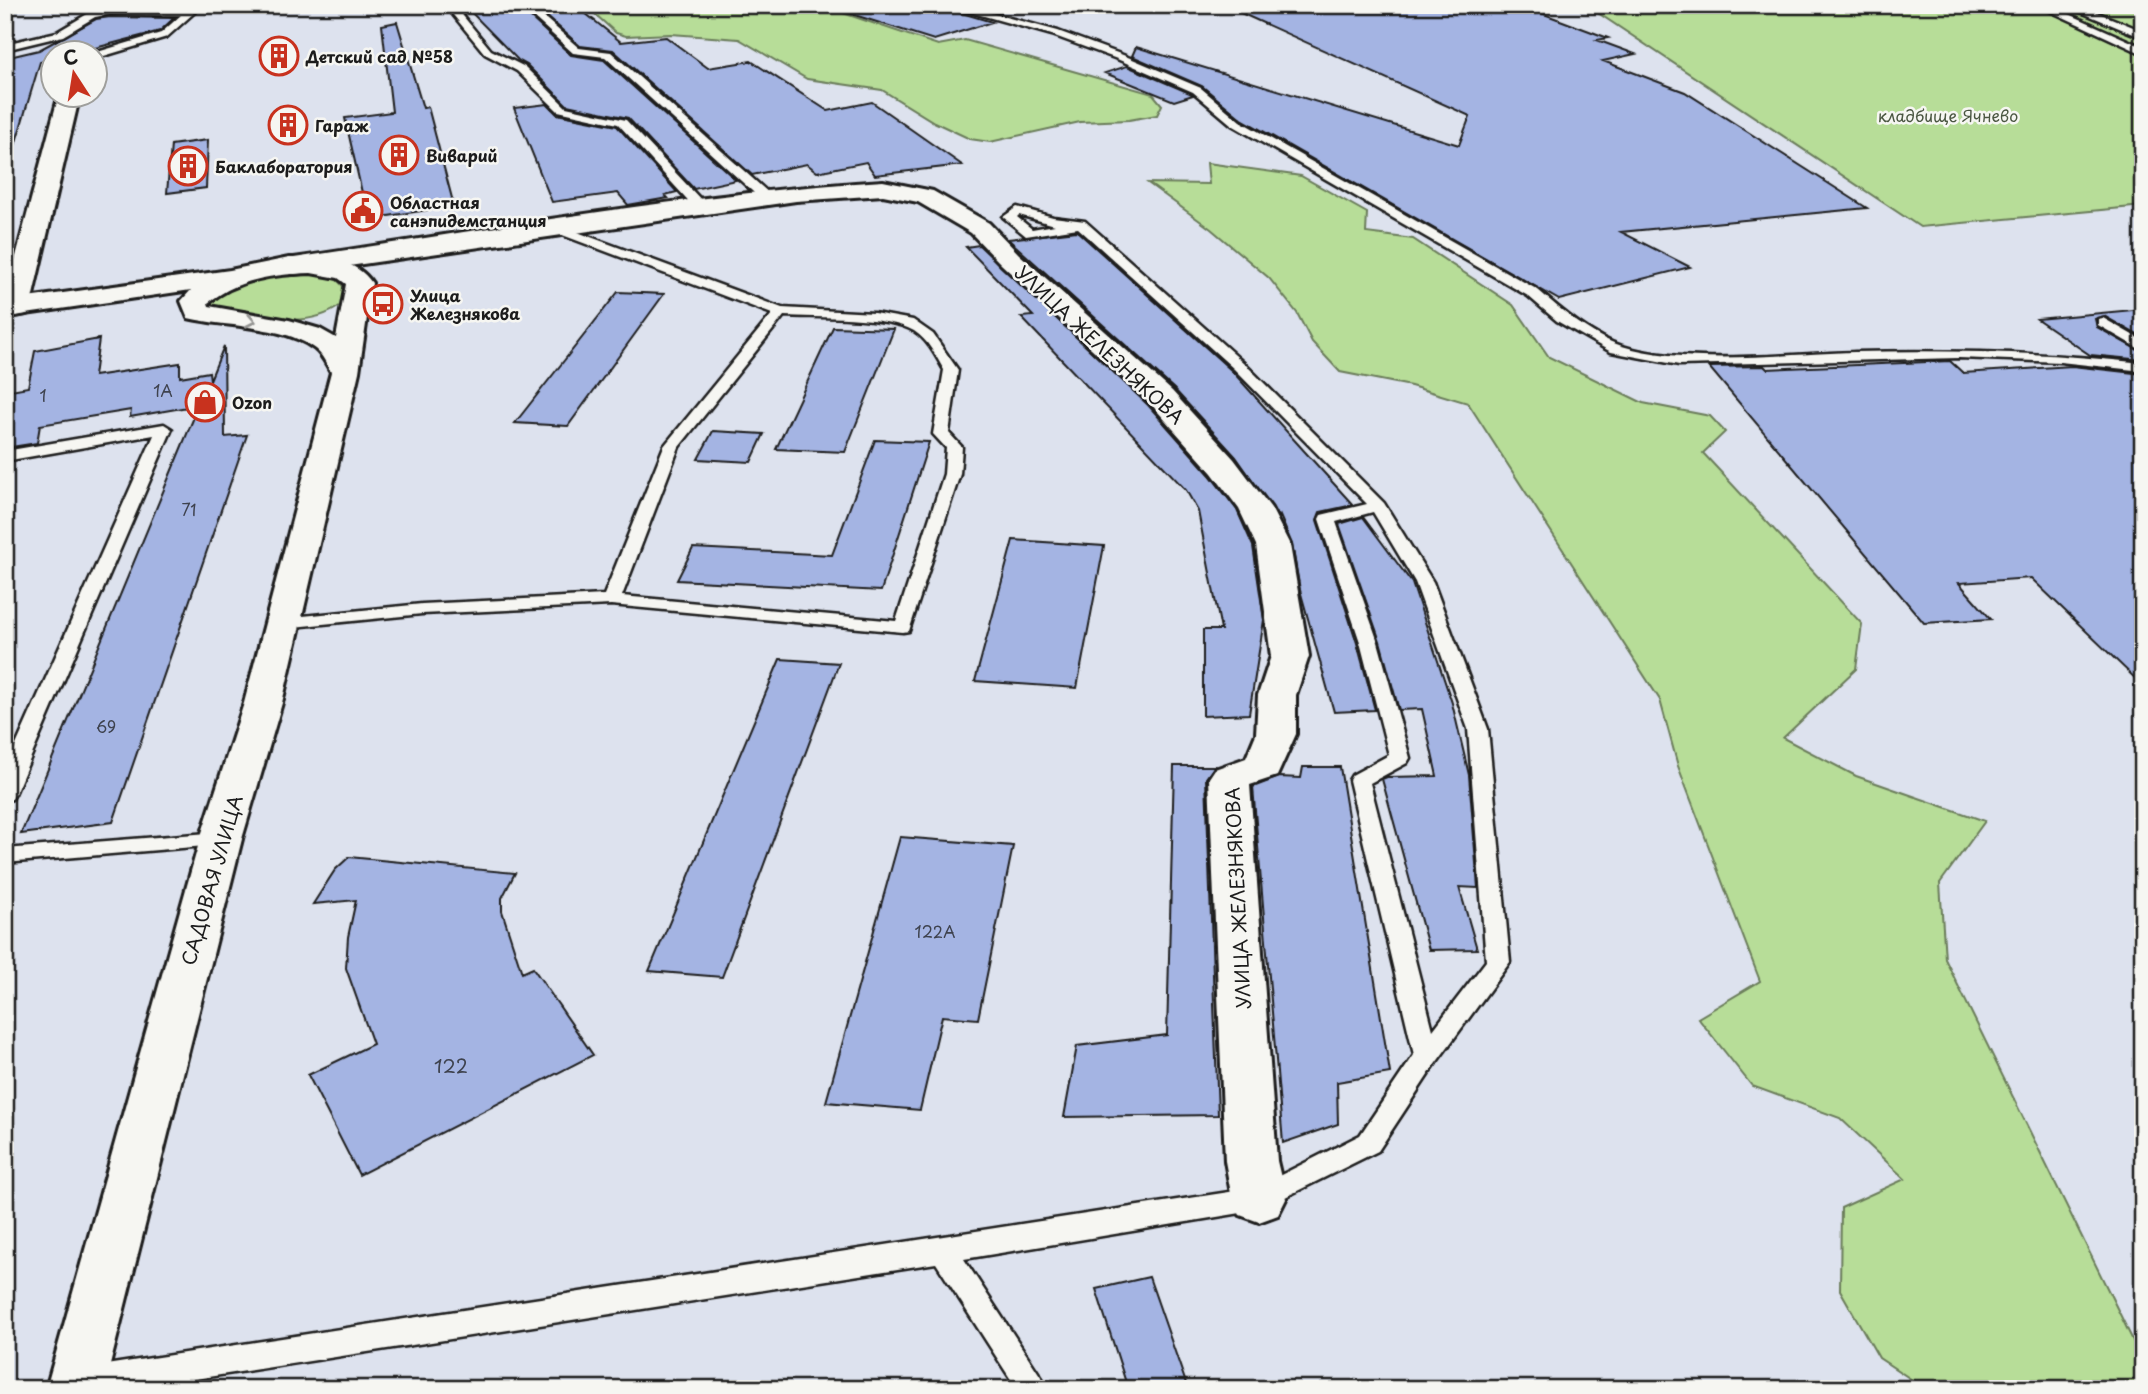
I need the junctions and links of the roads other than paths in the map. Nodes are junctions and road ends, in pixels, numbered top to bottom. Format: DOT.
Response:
graph roads {
  1 [pos="449,5"];
  2 [pos="524,5"];
  3 [pos="949,5"];
  4 [pos="2041,5"];
  5 [pos="2072,5"];
  6 [pos="2143,35"];
  7 [pos="43,38"];
  8 [pos="38,39"];
  9 [pos="5,47"];
  10 [pos="2143,51"];
  11 [pos="108,52"];
  12 [pos="66,108"];
  13 [pos="766,198"];
  14 [pos="700,206"];
  15 [pos="1081,224"];
  16 [pos="553,227"];
  17 [pos="418,249"];
  18 [pos="294,267"];
  19 [pos="251,273"];
  20 [pos="358,293"];
  21 [pos="58,301"];
  22 [pos="11,309"];
  23 [pos="198,312"];
  24 [pos="780,312"];
  25 [pos="2103,322"];
  26 [pos="283,327"];
  27 [pos="2143,346"];
  28 [pos="2143,366"];
  29 [pos="345,372"];
  30 [pos="5,456"];
  31 [pos="1378,506"];
  32 [pos="611,600"];
  33 [pos="282,623"];
  34 [pos="5,794"];
  35 [pos="220,839"];
  36 [pos="5,856"];
  37 [pos="1427,1056"];
  38 [pos="1258,1199"];
  39 [pos="943,1250"];
  40 [pos="64,1387"];
  41 [pos="1034,1389"];
  1 -- 14 [label="lane"];
  2 -- 13 [label="lane"];
  3 -- 28 [label="lane"];
  4 -- 10 [label="lane"];
  5 -- 6 [label="lane"];
  7 -- 11 [label="lane"];
  8 -- 9 [label="lane"];
  12 -- 22 [label="street"];
  13 -- 14 [label="street, УЛИЦА ЖЕЛЕЗНЯКОВА"];
  13 -- 38 [label="street, УЛИЦА ЖЕЛЕЗНЯКОВА"];
  14 -- 16 [label="street, УЛИЦА ЖЕЛЕЗНЯКОВА"];
  15 -- 31 [label="lane"];
  16 -- 17 [label="street, УЛИЦА ЖЕЛЕЗНЯКОВА"];
  16 -- 24 [label="lane"];
  17 -- 18 [label="street, УЛИЦА ЖЕЛЕЗНЯКОВА"];
  17 -- 20 [label="street, УЛИЦА ЖЕЛЕЗНЯКОВА"];
  18 -- 19 [label="street"];
  18 -- 20 [label="street"];
  19 -- 21 [label="street"];
  19 -- 23 [label="street"];
  20 -- 26 [label="street, УЛИЦА ЖЕЛЕЗНЯКОВА"];
  20 -- 29 [label="street, САДОВАЯ УЛИЦА"];
  21 -- 22 [label="street"];
  21 -- 23 [label="street"];
  23 -- 26 [label="street, one-way"];
  24 -- 32 [label="lane"];
  24 -- 32 [label="lane"];
  25 -- 27 [label="lane"];
  26 -- 29 [label="street"];
  29 -- 33 [label="street, САДОВАЯ УЛИЦА"];
  30 -- 34 [label="lane"];
  31 -- 37 [label="lane"];
  31 -- 37 [label="lane"];
  32 -- 33 [label="lane"];
  33 -- 35 [label="street, САДОВАЯ УЛИЦА"];
  35 -- 36 [label="lane"];
  35 -- 40 [label="street, САДОВАЯ УЛИЦА"];
  37 -- 38 [label="lane"];
  38 -- 39 [label="lane"];
  39 -- 40 [label="lane"];
  39 -- 41 [label="lane"];
}
